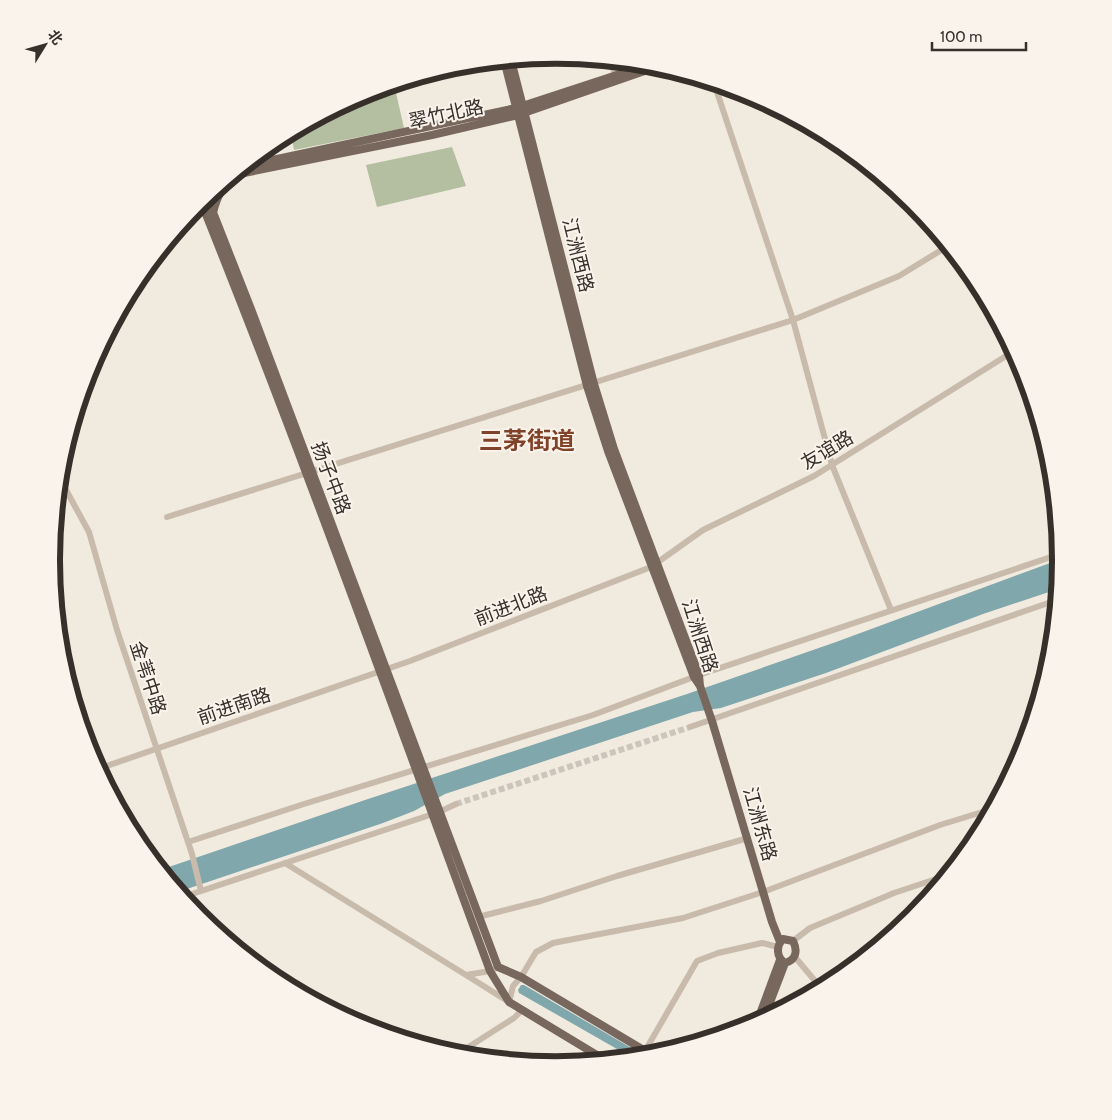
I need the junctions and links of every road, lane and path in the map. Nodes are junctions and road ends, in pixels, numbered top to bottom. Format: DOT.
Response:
graph roads {
  1 [pos="512,66"];
  2 [pos="506,67"];
  3 [pos="612,67"];
  4 [pos="632,70"];
  5 [pos="641,72"];
  6 [pos="616,76"];
  7 [pos="717,91"];
  8 [pos="520,111"];
  9 [pos="251,168"];
  10 [pos="217,198"];
  11 [pos="210,205"];
  12 [pos="204,210"];
  13 [pos="213,213"];
  14 [pos="943,249"];
  15 [pos="793,320"];
  16 [pos="1007,355"];
  17 [pos="590,385"];
  18 [pos="832,465"];
  19 [pos="308,471"];
  20 [pos="65,488"];
  21 [pos="167,517"];
  22 [pos="1052,557"];
  23 [pos="654,565"];
  24 [pos="1050,602"];
  25 [pos="891,610"];
  26 [pos="383,671"];
  27 [pos="696,676"];
  28 [pos="711,717"];
  29 [pos="690,727"];
  30 [pos="156,749"];
  31 [pos="105,766"];
  32 [pos="419,771"];
  33 [pos="456,804"];
  34 [pos="434,809"];
  35 [pos="984,812"];
  36 [pos="748,838"];
  37 [pos="188,842"];
  38 [pos="285,863"];
  39 [pos="935,880"];
  40 [pos="201,889"];
  41 [pos="763,892"];
  42 [pos="190,894"];
  43 [pos="478,917"];
  44 [pos="793,941"];
  45 [pos="779,945"];
  46 [pos="795,957"];
  47 [pos="782,962"];
  48 [pos="494,969"];
  49 [pos="466,975"];
  50 [pos="521,977"];
  51 [pos="816,982"];
  52 [pos="509,1002"];
  53 [pos="767,1009"];
  54 [pos="522,1010"];
  55 [pos="762,1011"];
  56 [pos="652,1046"];
  57 [pos="467,1047"];
  58 [pos="640,1048"];
  59 [pos="595,1054"];
  1 -- 8 [label="main road, 江洲西路"];
  2 -- 8 [label="main road, 江洲西路"];
  3 -- 6 [label="street"];
  4 -- 6 [label="main road, 翠竹北路"];
  5 -- 8 [label="main road, 翠竹北路"];
  6 -- 8 [label="main road, 翠竹北路"];
  7 -- 15 [label="street"];
  8 -- 9 [label="main road, 翠竹北路"];
  8 -- 17 [label="main road, 江洲西路"];
  10 -- 13 [label="main road"];
  11 -- 13 [label="main road, 扬子中路"];
  12 -- 19 [label="main road, 扬子中路"];
  13 -- 19 [label="main road, 扬子中路"];
  14 -- 15 [label="street"];
  15 -- 17 [label="street"];
  15 -- 18 [label="street"];
  16 -- 18 [label="street, 友谊路"];
  17 -- 19 [label="street"];
  17 -- 23 [label="main road, 江洲西路"];
  18 -- 23 [label="street, 友谊路"];
  18 -- 25 [label="street"];
  19 -- 21 [label="street"];
  19 -- 26 [label="main road, 扬子中路"];
  20 -- 30 [label="street, 金苇中路"];
  22 -- 25 [label="street"];
  23 -- 26 [label="street, 前进北路"];
  23 -- 27 [label="main road, 江洲西路"];
  24 -- 28 [label="street"];
  25 -- 27 [label="street"];
  26 -- 30 [label="street, 前进南路"];
  26 -- 32 [label="main road, 扬子中路"];
  27 -- 28 [label="main road, 江洲西路"];
  27 -- 32 [label="street"];
  28 -- 29 [label="street"];
  28 -- 36 [label="main road, 江洲东路"];
  30 -- 31 [label="street, 前进南路"];
  30 -- 37 [label="street, 金苇中路"];
  32 -- 34 [label="main road, 扬子中路"];
  32 -- 37 [label="street"];
  33 -- 34 [label="street"];
  34 -- 38 [label="street"];
  34 -- 43 [label="main road"];
  34 -- 48 [label="main road"];
  35 -- 41 [label="street"];
  36 -- 41 [label="main road, 江洲东路"];
  36 -- 43 [label="street"];
  37 -- 40 [label="street, 金苇中路"];
  38 -- 40 [label="street"];
  38 -- 49 [label="street"];
  39 -- 44 [label="street"];
  40 -- 42 [label="street"];
  41 -- 45 [label="main road, 江洲东路"];
  41 -- 50 [label="street"];
  43 -- 48 [label="main road"];
  44 -- 45 [label="main road"];
  44 -- 46 [label="main road"];
  45 -- 47 [label="main road, 江洲东路"];
  45 -- 56 [label="street"];
  46 -- 47 [label="main road"];
  46 -- 51 [label="street"];
  47 -- 53 [label="main road"];
  47 -- 55 [label="main road"];
  48 -- 49 [label="street"];
  48 -- 50 [label="main road"];
  48 -- 52 [label="main road"];
  49 -- 52 [label="street"];
  50 -- 52 [label="street"];
  50 -- 58 [label="main road"];
  52 -- 54 [label="main road"];
  54 -- 57 [label="street"];
  54 -- 59 [label="main road"];
}
